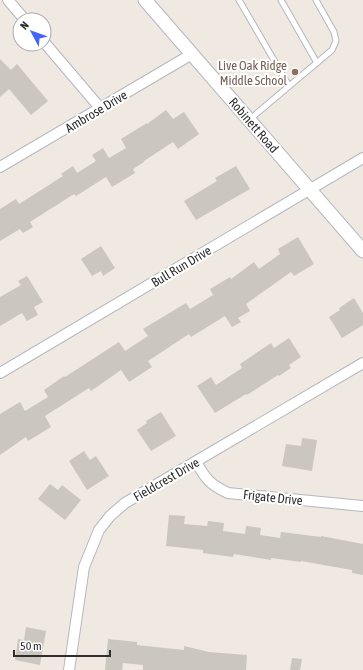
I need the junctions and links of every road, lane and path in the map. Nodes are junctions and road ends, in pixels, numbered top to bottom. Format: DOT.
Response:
graph roads {
  1 [pos="8,0"];
  2 [pos="145,0"];
  3 [pos="240,0"];
  4 [pos="281,0"];
  5 [pos="316,0"];
  6 [pos="18,12"];
  7 [pos="52,51"];
  8 [pos="192,54"];
  9 [pos="317,63"];
  10 [pos="289,86"];
  11 [pos="101,109"];
  12 [pos="249,120"];
  13 [pos="363,158"];
  14 [pos="0,167"];
  15 [pos="310,189"];
  16 [pos="363,251"];
  17 [pos="363,363"];
  18 [pos="0,374"];
  19 [pos="196,462"];
  20 [pos="363,506"];
  21 [pos="69,670"];
  1 -- 6 [label="street"];
  2 -- 8 [label="street, Robinett Road"];
  3 -- 10 [label="lane"];
  4 -- 9 [label="lane"];
  5 -- 9 [label="lane"];
  7 -- 11 [label="street"];
  8 -- 11 [label="street, Ambrose Drive"];
  8 -- 12 [label="street, Robinett Road"];
  9 -- 10 [label="lane"];
  10 -- 12 [label="lane"];
  11 -- 14 [label="street, Ambrose Drive"];
  12 -- 15 [label="street, Robinett Road"];
  13 -- 15 [label="street, Bull Run Drive"];
  15 -- 16 [label="street, Robinett Road"];
  15 -- 18 [label="street, Bull Run Drive"];
  17 -- 19 [label="street, Fieldcrest Drive"];
  19 -- 20 [label="street, Frigate Drive"];
  19 -- 21 [label="street, Fieldcrest Drive"];
}
